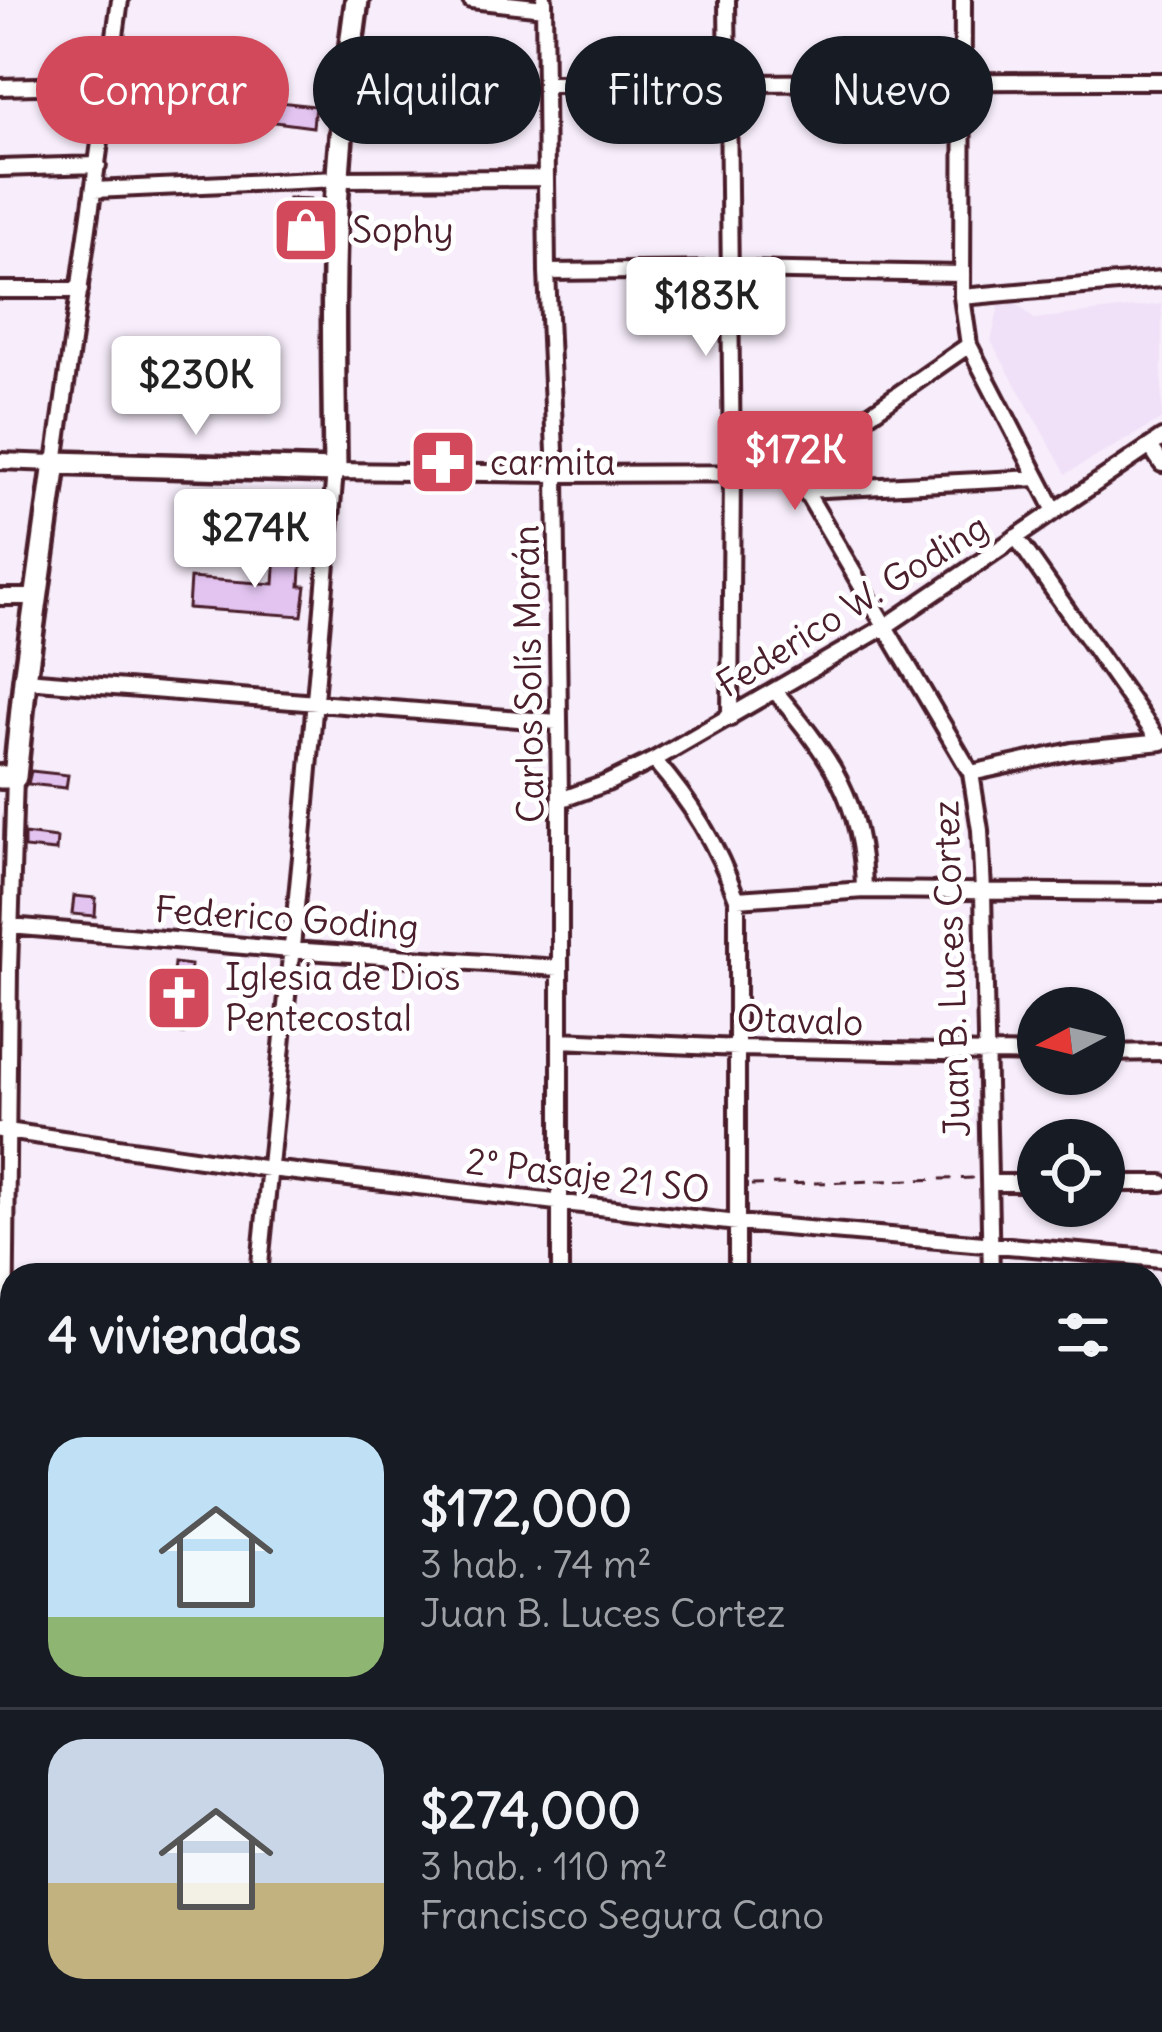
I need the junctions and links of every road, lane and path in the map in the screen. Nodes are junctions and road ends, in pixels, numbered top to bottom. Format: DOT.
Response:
graph roads {
  1 [pos="120,0"];
  2 [pos="357,0"];
  3 [pos="472,0"];
  4 [pos="727,0"];
  5 [pos="963,0"];
  6 [pos="544,4"];
  7 [pos="115,36"];
  8 [pos="727,36"];
  9 [pos="963,36"];
  10 [pos="993,80"];
  11 [pos="1162,81"];
  12 [pos="544,84"];
  13 [pos="565,84"];
  14 [pos="36,85"];
  15 [pos="0,86"];
  16 [pos="101,144"];
  17 [pos="729,144"];
  18 [pos="963,144"];
  19 [pos="98,165"];
  20 [pos="0,168"];
  21 [pos="546,178"];
  22 [pos="338,179"];
  23 [pos="94,190"];
  24 [pos="730,270"];
  25 [pos="547,272"];
  26 [pos="962,274"];
  27 [pos="1162,279"];
  28 [pos="0,290"];
  29 [pos="80,290"];
  30 [pos="962,297"];
  31 [pos="969,345"];
  32 [pos="1156,442"];
  33 [pos="0,461"];
  34 [pos="55,463"];
  35 [pos="1162,464"];
  36 [pos="335,471"];
  37 [pos="785,472"];
  38 [pos="732,473"];
  39 [pos="556,474"];
  40 [pos="1039,478"];
  41 [pos="806,490"];
  42 [pos="1055,511"];
  43 [pos="1016,537"];
  44 [pos="0,597"];
  45 [pos="36,597"];
  46 [pos="886,626"];
  47 [pos="25,680"];
  48 [pos="775,691"];
  49 [pos="316,705"];
  50 [pos="730,718"];
  51 [pos="557,722"];
  52 [pos="1161,742"];
  53 [pos="8,752"];
  54 [pos="654,760"];
  55 [pos="971,773"];
  56 [pos="8,777"];
  57 [pos="560,800"];
  58 [pos="864,890"];
  59 [pos="983,892"];
  60 [pos="1162,893"];
  61 [pos="737,899"];
  62 [pos="10,926"];
  63 [pos="291,950"];
  64 [pos="559,968"];
  65 [pos="4,969"];
  66 [pos="560,1040"];
  67 [pos="739,1048"];
  68 [pos="1162,1052"];
  69 [pos="1125,1053"];
  70 [pos="1017,1054"];
  71 [pos="984,1055"];
  72 [pos="4,1130"];
  73 [pos="270,1168"];
  74 [pos="990,1180"];
  75 [pos="1017,1182"];
  76 [pos="1125,1183"];
  77 [pos="1162,1183"];
  78 [pos="737,1186"];
  79 [pos="560,1201"];
  80 [pos="737,1223"];
  81 [pos="992,1246"];
  82 [pos="1162,1259"];
  83 [pos="5,1263"];
  84 [pos="260,1263"];
  85 [pos="560,1263"];
  86 [pos="737,1263"];
  87 [pos="991,1263"];
  1 -- 7 [label="street"];
  2 -- 22 [label="street"];
  3 -- 6 [label="street"];
  4 -- 8 [label="street"];
  5 -- 9 [label="street"];
  6 -- 12 [label="street, Carlos Solís Morán"];
  10 -- 11 [label="street"];
  12 -- 13 [label="street"];
  12 -- 21 [label="street, Carlos Solís Morán"];
  14 -- 15 [label="street"];
  16 -- 19 [label="street"];
  17 -- 24 [label="street"];
  18 -- 26 [label="street"];
  19 -- 20 [label="street"];
  19 -- 23 [label="street"];
  21 -- 22 [label="street"];
  21 -- 25 [label="street, Carlos Solís Morán"];
  22 -- 23 [label="street"];
  22 -- 36 [label="street"];
  23 -- 29 [label="street"];
  24 -- 25 [label="street"];
  24 -- 26 [label="street"];
  24 -- 38 [label="street"];
  25 -- 39 [label="street, Carlos Solís Morán"];
  26 -- 30 [label="street"];
  27 -- 30 [label="street"];
  28 -- 29 [label="street"];
  29 -- 34 [label="street"];
  30 -- 31 [label="street"];
  31 -- 37 [label="street"];
  31 -- 40 [label="street"];
  32 -- 35 [label="street"];
  32 -- 42 [label="street, Federico W. Goding"];
  33 -- 34 [label="street"];
  34 -- 36 [label="street"];
  34 -- 45 [label="street"];
  36 -- 39 [label="street"];
  36 -- 49 [label="street"];
  37 -- 38 [label="street"];
  37 -- 41 [label="street, Juan B. Luces Cortez"];
  38 -- 39 [label="street"];
  38 -- 50 [label="street"];
  39 -- 51 [label="street, Carlos Solís Morán"];
  40 -- 41 [label="street"];
  40 -- 42 [label="street"];
  41 -- 46 [label="street, Juan B. Luces Cortez"];
  42 -- 43 [label="street, Federico W. Goding"];
  43 -- 46 [label="street, Federico W. Goding"];
  43 -- 52 [label="street"];
  44 -- 45 [label="street"];
  45 -- 47 [label="street"];
  46 -- 48 [label="street, Federico W. Goding"];
  46 -- 55 [label="street, Juan B. Luces Cortez"];
  47 -- 49 [label="street"];
  47 -- 53 [label="street"];
  48 -- 50 [label="street, Federico W. Goding"];
  48 -- 58 [label="street"];
  49 -- 51 [label="street"];
  49 -- 63 [label="street"];
  50 -- 54 [label="street, Federico W. Goding"];
  51 -- 57 [label="street, Carlos Solís Morán"];
  52 -- 55 [label="street"];
  53 -- 56 [label="street"];
  54 -- 57 [label="street, Federico W. Goding"];
  54 -- 61 [label="street"];
  55 -- 59 [label="street, Juan B. Luces Cortez"];
  56 -- 62 [label="street"];
  57 -- 64 [label="street, Carlos Solís Morán"];
  58 -- 59 [label="street"];
  58 -- 61 [label="street"];
  59 -- 60 [label="street"];
  59 -- 71 [label="street, Juan B. Luces Cortez"];
  61 -- 67 [label="street"];
  62 -- 63 [label="street, Federico Goding"];
  62 -- 65 [label="street"];
  63 -- 64 [label="street, Federico Goding"];
  63 -- 73 [label="street"];
  64 -- 66 [label="street, Carlos Solís Morán"];
  65 -- 72 [label="street"];
  66 -- 67 [label="street, Otavalo"];
  66 -- 79 [label="street, Carlos Solís Morán"];
  67 -- 71 [label="street, Otavalo"];
  67 -- 78 [label="street"];
  68 -- 69 [label="street"];
  70 -- 71 [label="street, Otavalo"];
  71 -- 74 [label="street, Juan B. Luces Cortez"];
  72 -- 73 [label="street, 2° Pasaje 21 SO"];
  72 -- 83 [label="street"];
  73 -- 79 [label="street, 2° Pasaje 21 SO"];
  73 -- 84 [label="street"];
  74 -- 75 [label="street"];
  74 -- 78 [label="path"];
  74 -- 81 [label="street, Juan B. Luces Cortez"];
  76 -- 77 [label="street"];
  78 -- 80 [label="street"];
  79 -- 80 [label="street, 2° Pasaje 21 SO"];
  79 -- 85 [label="street, Carlos Solís Morán"];
  80 -- 81 [label="street, 2° Pasaje 21 SO"];
  80 -- 86 [label="street"];
  81 -- 82 [label="street, 2° Pasaje 21 SO"];
  81 -- 87 [label="street, Juan B. Luces Cortez"];
}
